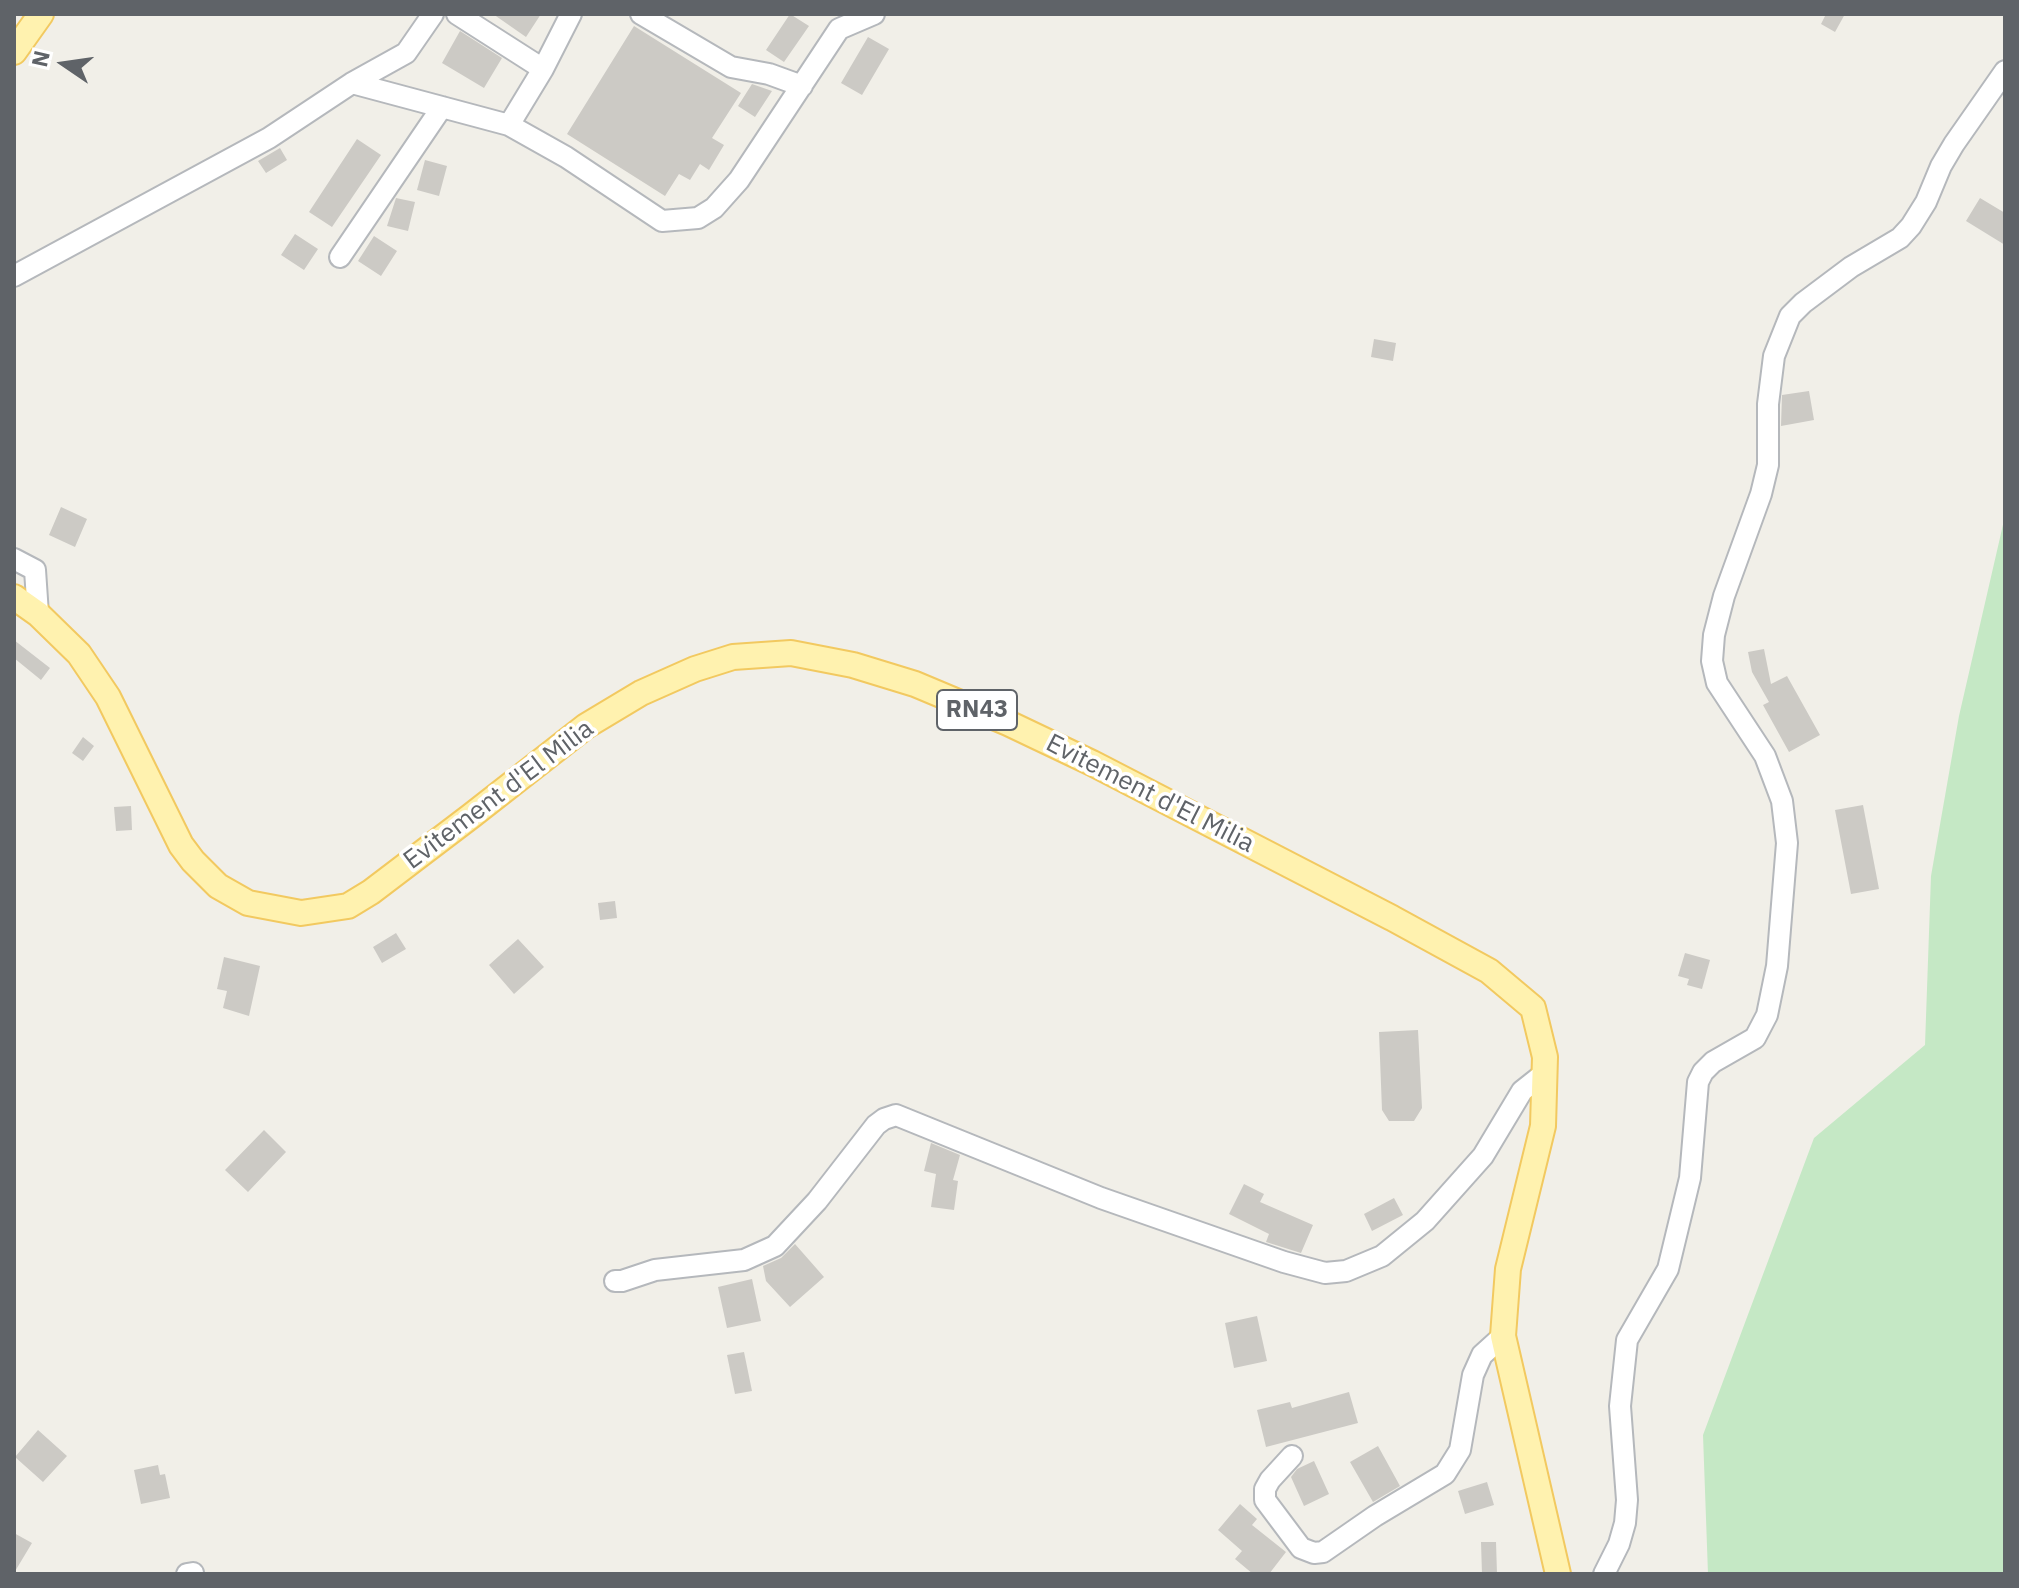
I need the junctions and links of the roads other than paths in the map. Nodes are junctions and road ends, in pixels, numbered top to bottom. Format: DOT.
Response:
graph roads {
  1 [pos="41,14"];
  2 [pos="433,14"];
  3 [pos="457,14"];
  4 [pos="571,14"];
  5 [pos="641,14"];
  6 [pos="874,14"];
  7 [pos="840,22"];
  8 [pos="14,52"];
  9 [pos="543,69"];
  10 [pos="2005,71"];
  11 [pos="352,83"];
  12 [pos="802,86"];
  13 [pos="442,107"];
  14 [pos="509,125"];
  15 [pos="340,257"];
  16 [pos="14,276"];
  17 [pos="14,559"];
  18 [pos="14,597"];
  19 [pos="38,614"];
  20 [pos="1546,1072"];
  21 [pos="615,1281"];
  22 [pos="1503,1336"];
  23 [pos="1292,1456"];
  24 [pos="1558,1574"];
  25 [pos="1604,1574"];
  1 -- 8 [label="main road"];
  2 -- 11 [label="street"];
  3 -- 9 [label="street"];
  4 -- 9 [label="street"];
  5 -- 12 [label="street"];
  6 -- 7 [label="street"];
  7 -- 12 [label="street"];
  9 -- 14 [label="street"];
  10 -- 25 [label="street"];
  11 -- 13 [label="street"];
  11 -- 16 [label="street"];
  12 -- 14 [label="street"];
  13 -- 14 [label="street"];
  13 -- 15 [label="street"];
  17 -- 19 [label="street"];
  18 -- 19 [label="main road, Evitement d'El Milia / RN43"];
  19 -- 20 [label="main road, Evitement d'El Milia / RN43"];
  20 -- 21 [label="street"];
  20 -- 22 [label="main road, Evitement d'El Milia / RN43"];
  22 -- 23 [label="street"];
  22 -- 24 [label="main road, Evitement d'El Milia / RN43"];
}
